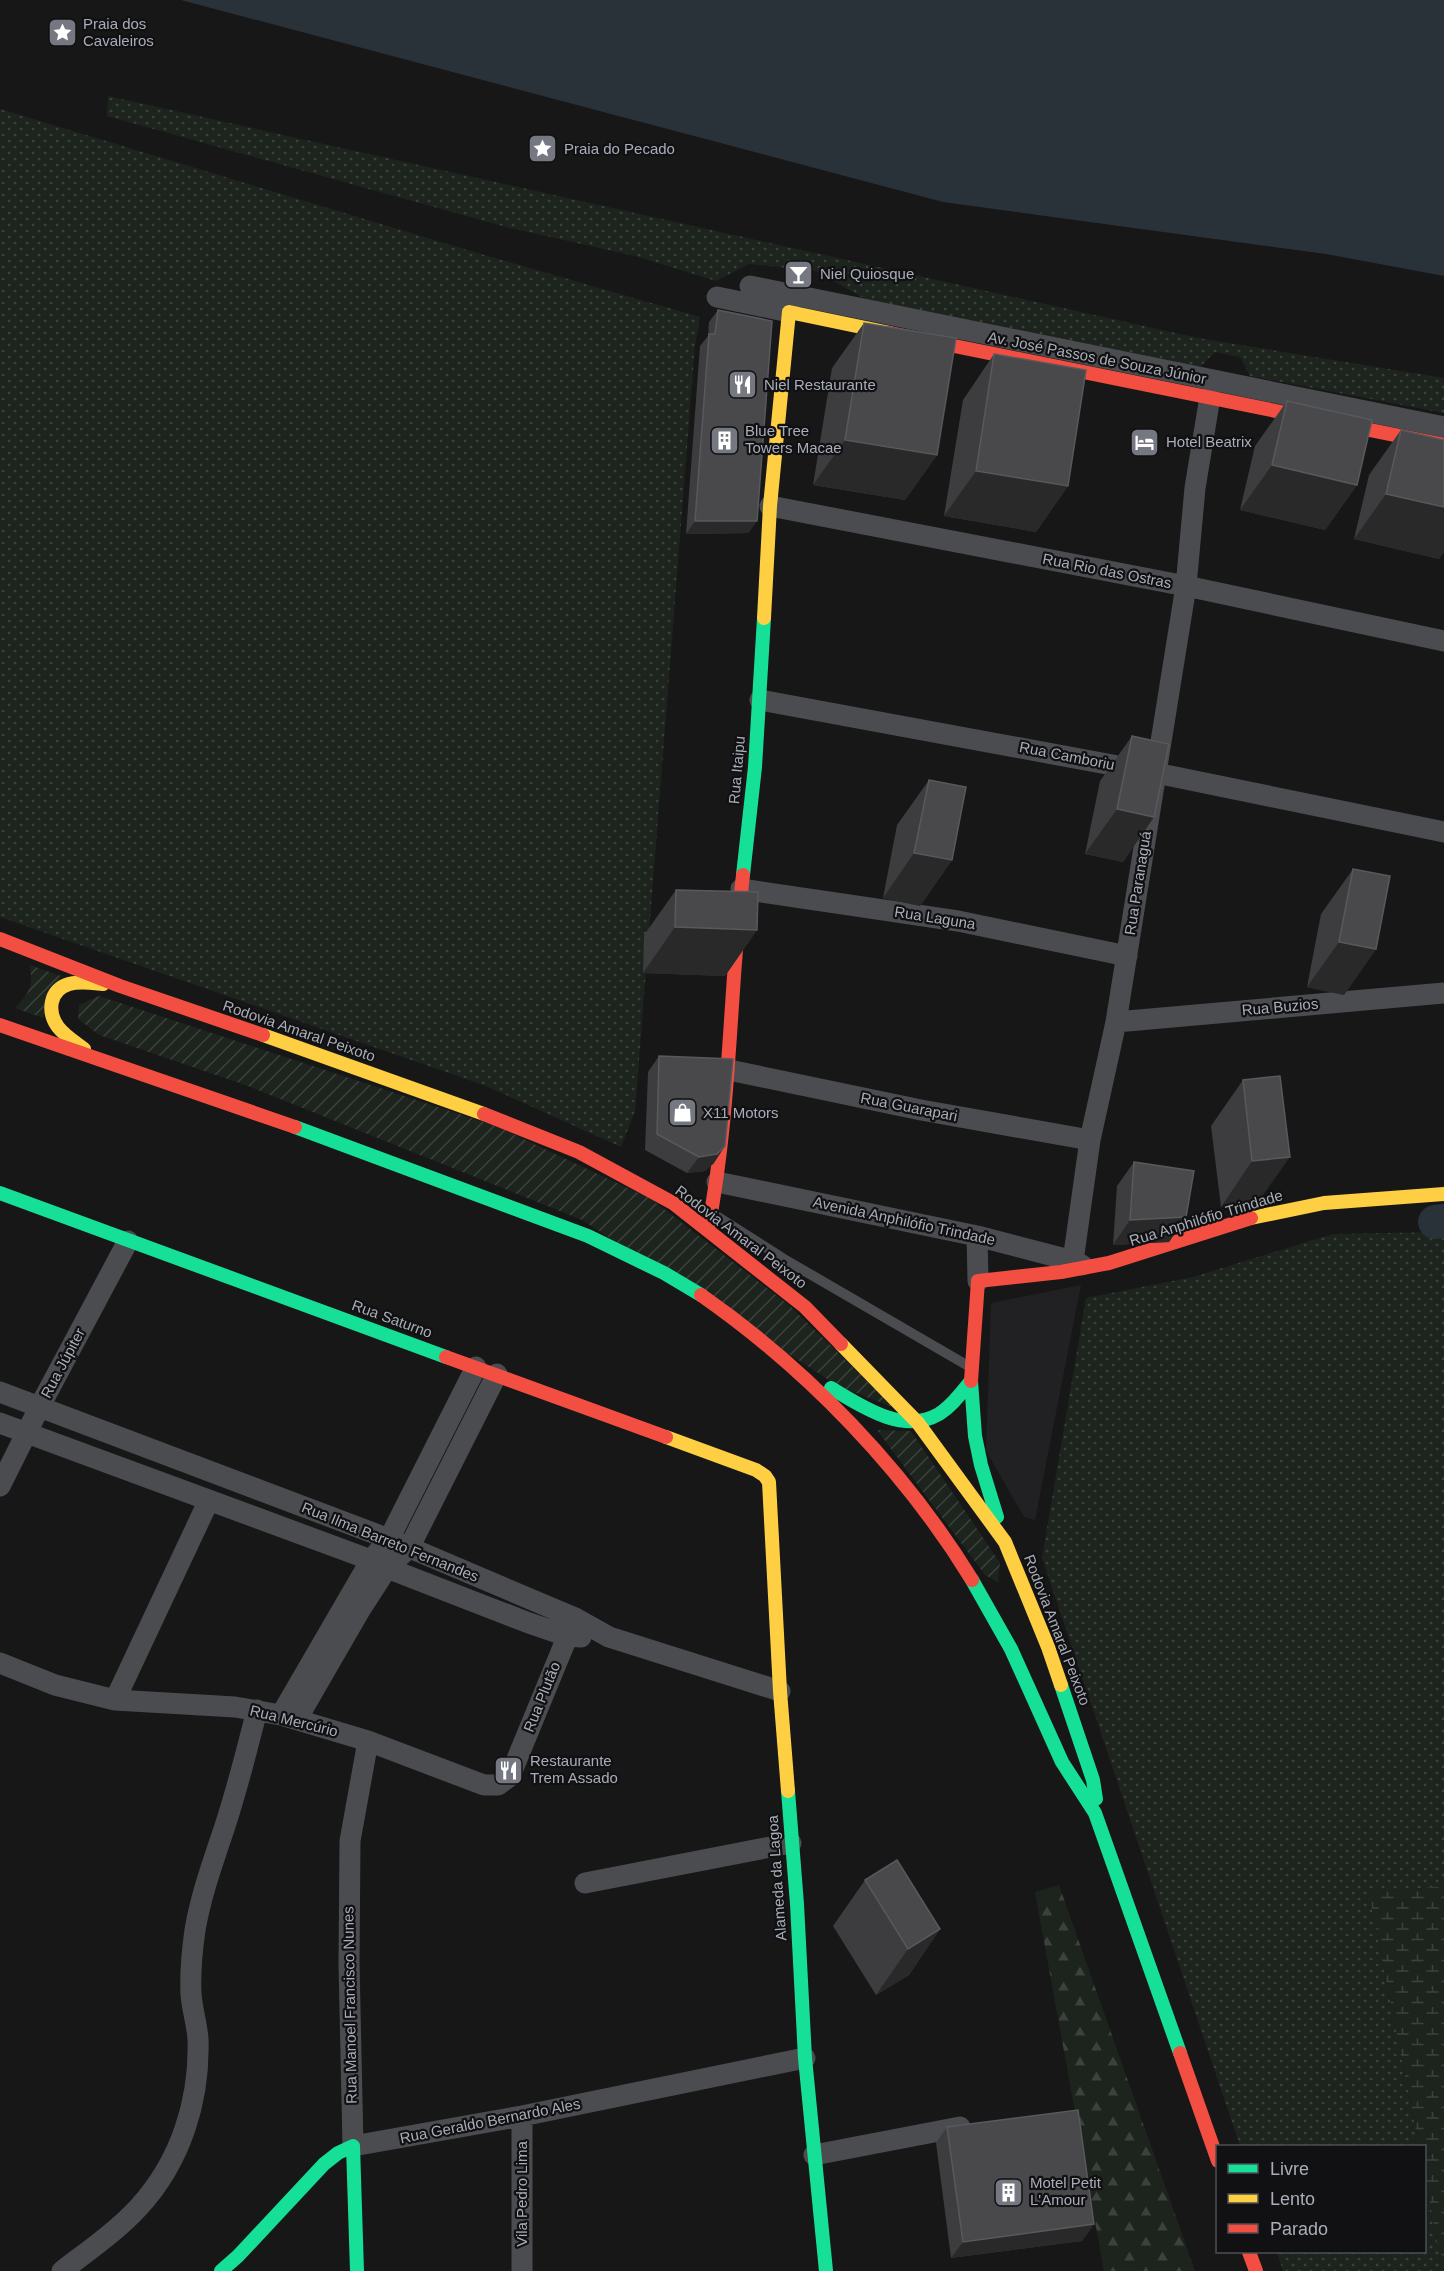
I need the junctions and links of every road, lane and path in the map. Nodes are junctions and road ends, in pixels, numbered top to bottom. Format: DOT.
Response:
graph roads {
  1 [pos="750,286"];
  2 [pos="717,297"];
  3 [pos="789,312"];
  4 [pos="1210,397"];
  5 [pos="1444,427"];
  6 [pos="1444,445"];
  7 [pos="770,506"];
  8 [pos="1186,586"];
  9 [pos="1444,641"];
  10 [pos="760,700"];
  11 [pos="1156,772"];
  12 [pos="1444,832"];
  13 [pos="741,889"];
  14 [pos="0,939"];
  15 [pos="1126,956"];
  16 [pos="120,986"];
  17 [pos="1444,993"];
  18 [pos="1116,1022"];
  19 [pos="0,1025"];
  20 [pos="92,1056"];
  21 [pos="729,1071"];
  22 [pos="1090,1140"];
  23 [pos="717,1182"];
  24 [pos="0,1193"];
  25 [pos="1444,1194"];
  26 [pos="711,1213"];
  27 [pos="708,1229"];
  28 [pos="977,1236"];
  29 [pos="128,1241"];
  30 [pos="1081,1265"];
  31 [pos="978,1281"];
  32 [pos="793,1365"];
  33 [pos="476,1367"];
  34 [pos="497,1374"];
  35 [pos="972,1375"];
  36 [pos="0,1392"];
  37 [pos="40,1406"];
  38 [pos="0,1423"];
  39 [pos="918,1423"];
  40 [pos="27,1433"];
  41 [pos="769,1482"];
  42 [pos="0,1486"];
  43 [pos="208,1500"];
  44 [pos="389,1539"];
  45 [pos="1005,1542"];
  46 [pos="409,1548"];
  47 [pos="379,1564"];
  48 [pos="571,1627"];
  49 [pos="0,1663"];
  50 [pos="780,1691"];
  51 [pos="115,1700"];
  52 [pos="257,1710"];
  53 [pos="289,1717"];
  54 [pos="368,1741"];
  55 [pos="510,1776"];
  56 [pos="1095,1813"];
  57 [pos="790,1843"];
  58 [pos="585,1883"];
  59 [pos="805,2058"];
  60 [pos="522,2116"];
  61 [pos="960,2127"];
  62 [pos="353,2146"];
  63 [pos="814,2155"];
  64 [pos="1216,2155"];
  65 [pos="1249,2253"];
  66 [pos="62,2271"];
  67 [pos="221,2271"];
  68 [pos="357,2271"];
  69 [pos="522,2271"];
  70 [pos="826,2271"];
  71 [pos="1256,2271"];
  1 -- 5 [label="street, Av. José Passos de Souza Júnior"];
  2 -- 3 [label="street"];
  3 -- 4 [label="main road"];
  3 -- 7 [label="main road, Rua Itaipu"];
  4 -- 6 [label="main road"];
  4 -- 8 [label="street, Rua Paranaguá"];
  7 -- 8 [label="street, Rua Rio das Ostras"];
  7 -- 10 [label="main road, Rua Itaipu"];
  8 -- 9 [label="street, Rua Rio das Ostras"];
  8 -- 11 [label="street, Rua Paranaguá"];
  10 -- 11 [label="street, Rua Camboriu"];
  10 -- 13 [label="main road, Rua Itaipu"];
  11 -- 12 [label="street, Rua Camboriu"];
  11 -- 15 [label="street, Rua Paranaguá"];
  13 -- 15 [label="street, Rua Laguna"];
  13 -- 21 [label="main road, Rua Itaipu"];
  14 -- 16 [label="main road, Rodovia Amaral Peixoto"];
  15 -- 18 [label="street, Rua Paranaguá"];
  16 -- 20 [label="main road"];
  16 -- 27 [label="main road, Rodovia Amaral Peixoto"];
  17 -- 18 [label="street, Rua Buzios"];
  18 -- 22 [label="street, Rua Paranaguá"];
  19 -- 20 [label="main road, Rodovia Amaral Peixoto"];
  20 -- 32 [label="main road, Rodovia Amaral Peixoto"];
  21 -- 22 [label="street, Rua Guarapari"];
  21 -- 23 [label="main road, Rua Itaipu"];
  22 -- 30 [label="street, Rua Paranaguá"];
  23 -- 26 [label="main road, Rua Itaipu"];
  23 -- 28 [label="street, Avenida Anphilófio Trindade"];
  24 -- 29 [label="main road, Rua Saturno"];
  25 -- 30 [label="main road, Rua Anphilófio Trindade"];
  26 -- 27 [label="main road, Rua Itaipu"];
  26 -- 35 [label="lane"];
  27 -- 39 [label="main road, Rodovia Amaral Peixoto"];
  28 -- 30 [label="street, Avenida Anphilófio Trindade"];
  28 -- 31 [label="street"];
  29 -- 33 [label="main road, Rua Saturno"];
  29 -- 37 [label="street, Rua Júpiter"];
  30 -- 31 [label="main road, Rua Anphilófio Trindade"];
  31 -- 35 [label="main road"];
  32 -- 39 [label="main road"];
  32 -- 56 [label="main road, Rodovia Amaral Peixoto"];
  33 -- 34 [label="main road, Rua Saturno"];
  33 -- 44 [label="street"];
  34 -- 41 [label="main road, Rua Saturno"];
  34 -- 46 [label="street"];
  35 -- 39 [label="main road"];
  35 -- 45 [label="main road"];
  36 -- 37 [label="street, Rua Ilma Barreto Fernandes"];
  37 -- 40 [label="street, Rua Júpiter"];
  37 -- 44 [label="street, Rua Ilma Barreto Fernandes"];
  38 -- 40 [label="street, Rua Ilma Barreto Fernandes"];
  39 -- 45 [label="main road, Rodovia Amaral Peixoto"];
  40 -- 42 [label="street, Rua Júpiter"];
  40 -- 43 [label="street, Rua Ilma Barreto Fernandes"];
  41 -- 50 [label="main road, Alameda da Lagoa"];
  43 -- 47 [label="street, Rua Ilma Barreto Fernandes"];
  43 -- 51 [label="street"];
  44 -- 46 [label="street, Rua Ilma Barreto Fernandes"];
  44 -- 47 [label="street"];
  45 -- 56 [label="main road, Rodovia Amaral Peixoto"];
  46 -- 47 [label="street"];
  46 -- 48 [label="street, Rua Ilma Barreto Fernandes"];
  47 -- 48 [label="street, Rua Ilma Barreto Fernandes"];
  47 -- 53 [label="street"];
  48 -- 50 [label="street, Rua Ilma Barreto Fernandes"];
  48 -- 55 [label="street, Rua Plutão"];
  49 -- 51 [label="street, Rua Mercúrio"];
  50 -- 57 [label="main road, Alameda da Lagoa"];
  51 -- 52 [label="street, Rua Mercúrio"];
  52 -- 53 [label="street, Rua Mercúrio"];
  52 -- 66 [label="street"];
  53 -- 54 [label="street, Rua Mercúrio"];
  54 -- 55 [label="street, Rua Mercúrio"];
  54 -- 62 [label="street, Rua Manoel Francisco Nunes"];
  56 -- 64 [label="main road, Rodovia Amaral Peixoto"];
  57 -- 58 [label="street"];
  57 -- 59 [label="main road, Alameda da Lagoa"];
  59 -- 60 [label="street, Rua Geraldo Bernardo Ales"];
  59 -- 63 [label="main road, Alameda da Lagoa"];
  60 -- 62 [label="street, Rua Geraldo Bernardo Ales"];
  60 -- 69 [label="street, Vila Pedro Lima"];
  61 -- 63 [label="street"];
  62 -- 67 [label="main road, Rua Geraldo Bernardo Ales"];
  62 -- 68 [label="main road, Rua Manoel Francisco Nunes"];
  63 -- 70 [label="main road, Alameda da Lagoa"];
  65 -- 71 [label="main road"];
}
